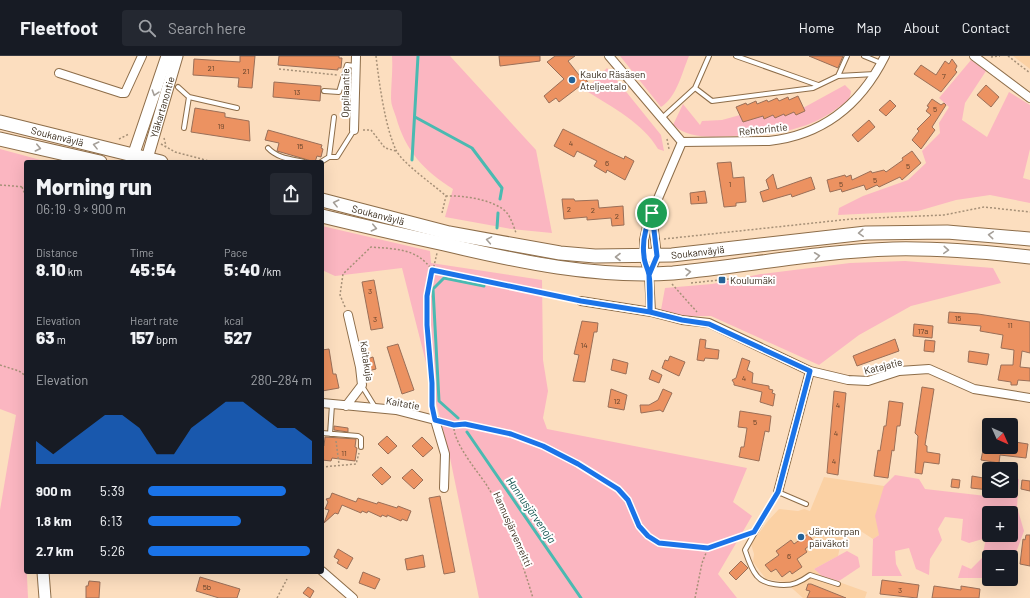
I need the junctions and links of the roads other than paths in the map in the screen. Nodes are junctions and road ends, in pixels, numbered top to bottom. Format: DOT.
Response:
graph roads {
  1 [pos="142,56"];
  2 [pos="167,56"];
  3 [pos="177,56"];
  4 [pos="356,56"];
  5 [pos="609,56"];
  6 [pos="708,56"];
  7 [pos="736,56"];
  8 [pos="847,56"];
  9 [pos="864,56"];
  10 [pos="974,56"];
  11 [pos="883,60"];
  12 [pos="355,66"];
  13 [pos="59,74"];
  14 [pos="876,74"];
  15 [pos="838,76"];
  16 [pos="819,85"];
  17 [pos="178,87"];
  18 [pos="695,88"];
  19 [pos="324,91"];
  20 [pos="188,97"];
  21 [pos="1030,98"];
  22 [pos="237,108"];
  23 [pos="334,117"];
  24 [pos="661,119"];
  25 [pos="0,122"];
  26 [pos="184,128"];
  27 [pos="354,130"];
  28 [pos="0,139"];
  29 [pos="682,142"];
  30 [pos="268,148"];
  31 [pos="329,157"];
  32 [pos="133,158"];
  33 [pos="91,160"];
  34 [pos="147,160"];
  35 [pos="296,160"];
  36 [pos="324,160"];
  37 [pos="324,201"];
  38 [pos="652,213"];
  39 [pos="324,216"];
  40 [pos="1030,239"];
  41 [pos="650,257"];
  42 [pos="1030,257"];
  43 [pos="649,275"];
  44 [pos="581,301"];
  45 [pos="650,312"];
  46 [pos="348,315"];
  47 [pos="810,371"];
  48 [pos="362,385"];
  49 [pos="1030,398"];
  50 [pos="324,403"];
  51 [pos="332,404"];
  52 [pos="346,406"];
  53 [pos="375,409"];
  54 [pos="324,434"];
  55 [pos="330,434"];
  56 [pos="360,447"];
  57 [pos="444,488"];
  58 [pos="778,492"];
  59 [pos="806,504"];
  60 [pos="324,573"];
  61 [pos="43,574"];
  62 [pos="838,584"];
  63 [pos="45,598"];
  64 [pos="353,598"];
  1 -- 13 [label="street"];
  2 -- 32 [label="main road, Yläkartanontie, one-way"];
  3 -- 34 [label="main road, Yläkartanontie"];
  4 -- 12 [label="street, Oppilaantie"];
  5 -- 24 [label="street"];
  6 -- 18 [label="lane"];
  7 -- 16 [label="lane"];
  8 -- 15 [label="lane"];
  9 -- 11 [label="lane"];
  10 -- 21 [label="street"];
  11 -- 14 [label="street, Rehtorintie"];
  12 -- 19 [label="lane"];
  12 -- 27 [label="street, Oppilaantie"];
  14 -- 15 [label="lane"];
  14 -- 29 [label="street, Rehtorintie"];
  15 -- 16 [label="lane"];
  16 -- 18 [label="lane"];
  17 -- 20 [label="lane"];
  18 -- 24 [label="lane"];
  20 -- 22 [label="lane"];
  20 -- 26 [label="lane"];
  23 -- 31 [label="lane"];
  24 -- 29 [label="street"];
  32 -- 25 [label="main road, Soukanväylä, one-way"];
  27 -- 31 [label="lane"];
  28 -- 33 [label="main road, Soukanväylä, one-way"];
  29 -- 38 [label="street"];
  30 -- 35 [label="lane"];
  31 -- 36 [label="lane"];
  32 -- 34 [label="main road, Soukanväylä"];
  41 -- 37 [label="main road, Soukanväylä, one-way"];
  38 -- 41 [label="street"];
  38 -- 41 [label="street"];
  39 -- 43 [label="main road, Soukanväylä, one-way"];
  40 -- 41 [label="main road, Soukanväylä, one-way"];
  41 -- 43 [label="street"];
  41 -- 43 [label="street"];
  43 -- 42 [label="main road, Soukanväylä, one-way"];
  43 -- 45 [label="street"];
  44 -- 45 [label="street, Katajatie"];
  45 -- 47 [label="street, Katajatie"];
  46 -- 48 [label="street, Kaitakuja"];
  47 -- 49 [label="street, Katajatie"];
  47 -- 58 [label="street"];
  48 -- 52 [label="street, Kaitakuja"];
  48 -- 53 [label="lane"];
  50 -- 51 [label="street, Kaitatie"];
  51 -- 52 [label="street, Kaitatie"];
  51 -- 55 [label="lane"];
  52 -- 53 [label="street, Kaitatie"];
  53 -- 57 [label="street, Kaitatie"];
  54 -- 55 [label="lane"];
  55 -- 56 [label="lane"];
  58 -- 59 [label="lane"];
  58 -- 62 [label="lane"];
  60 -- 64 [label="street"];
  61 -- 63 [label="main road"];
}
